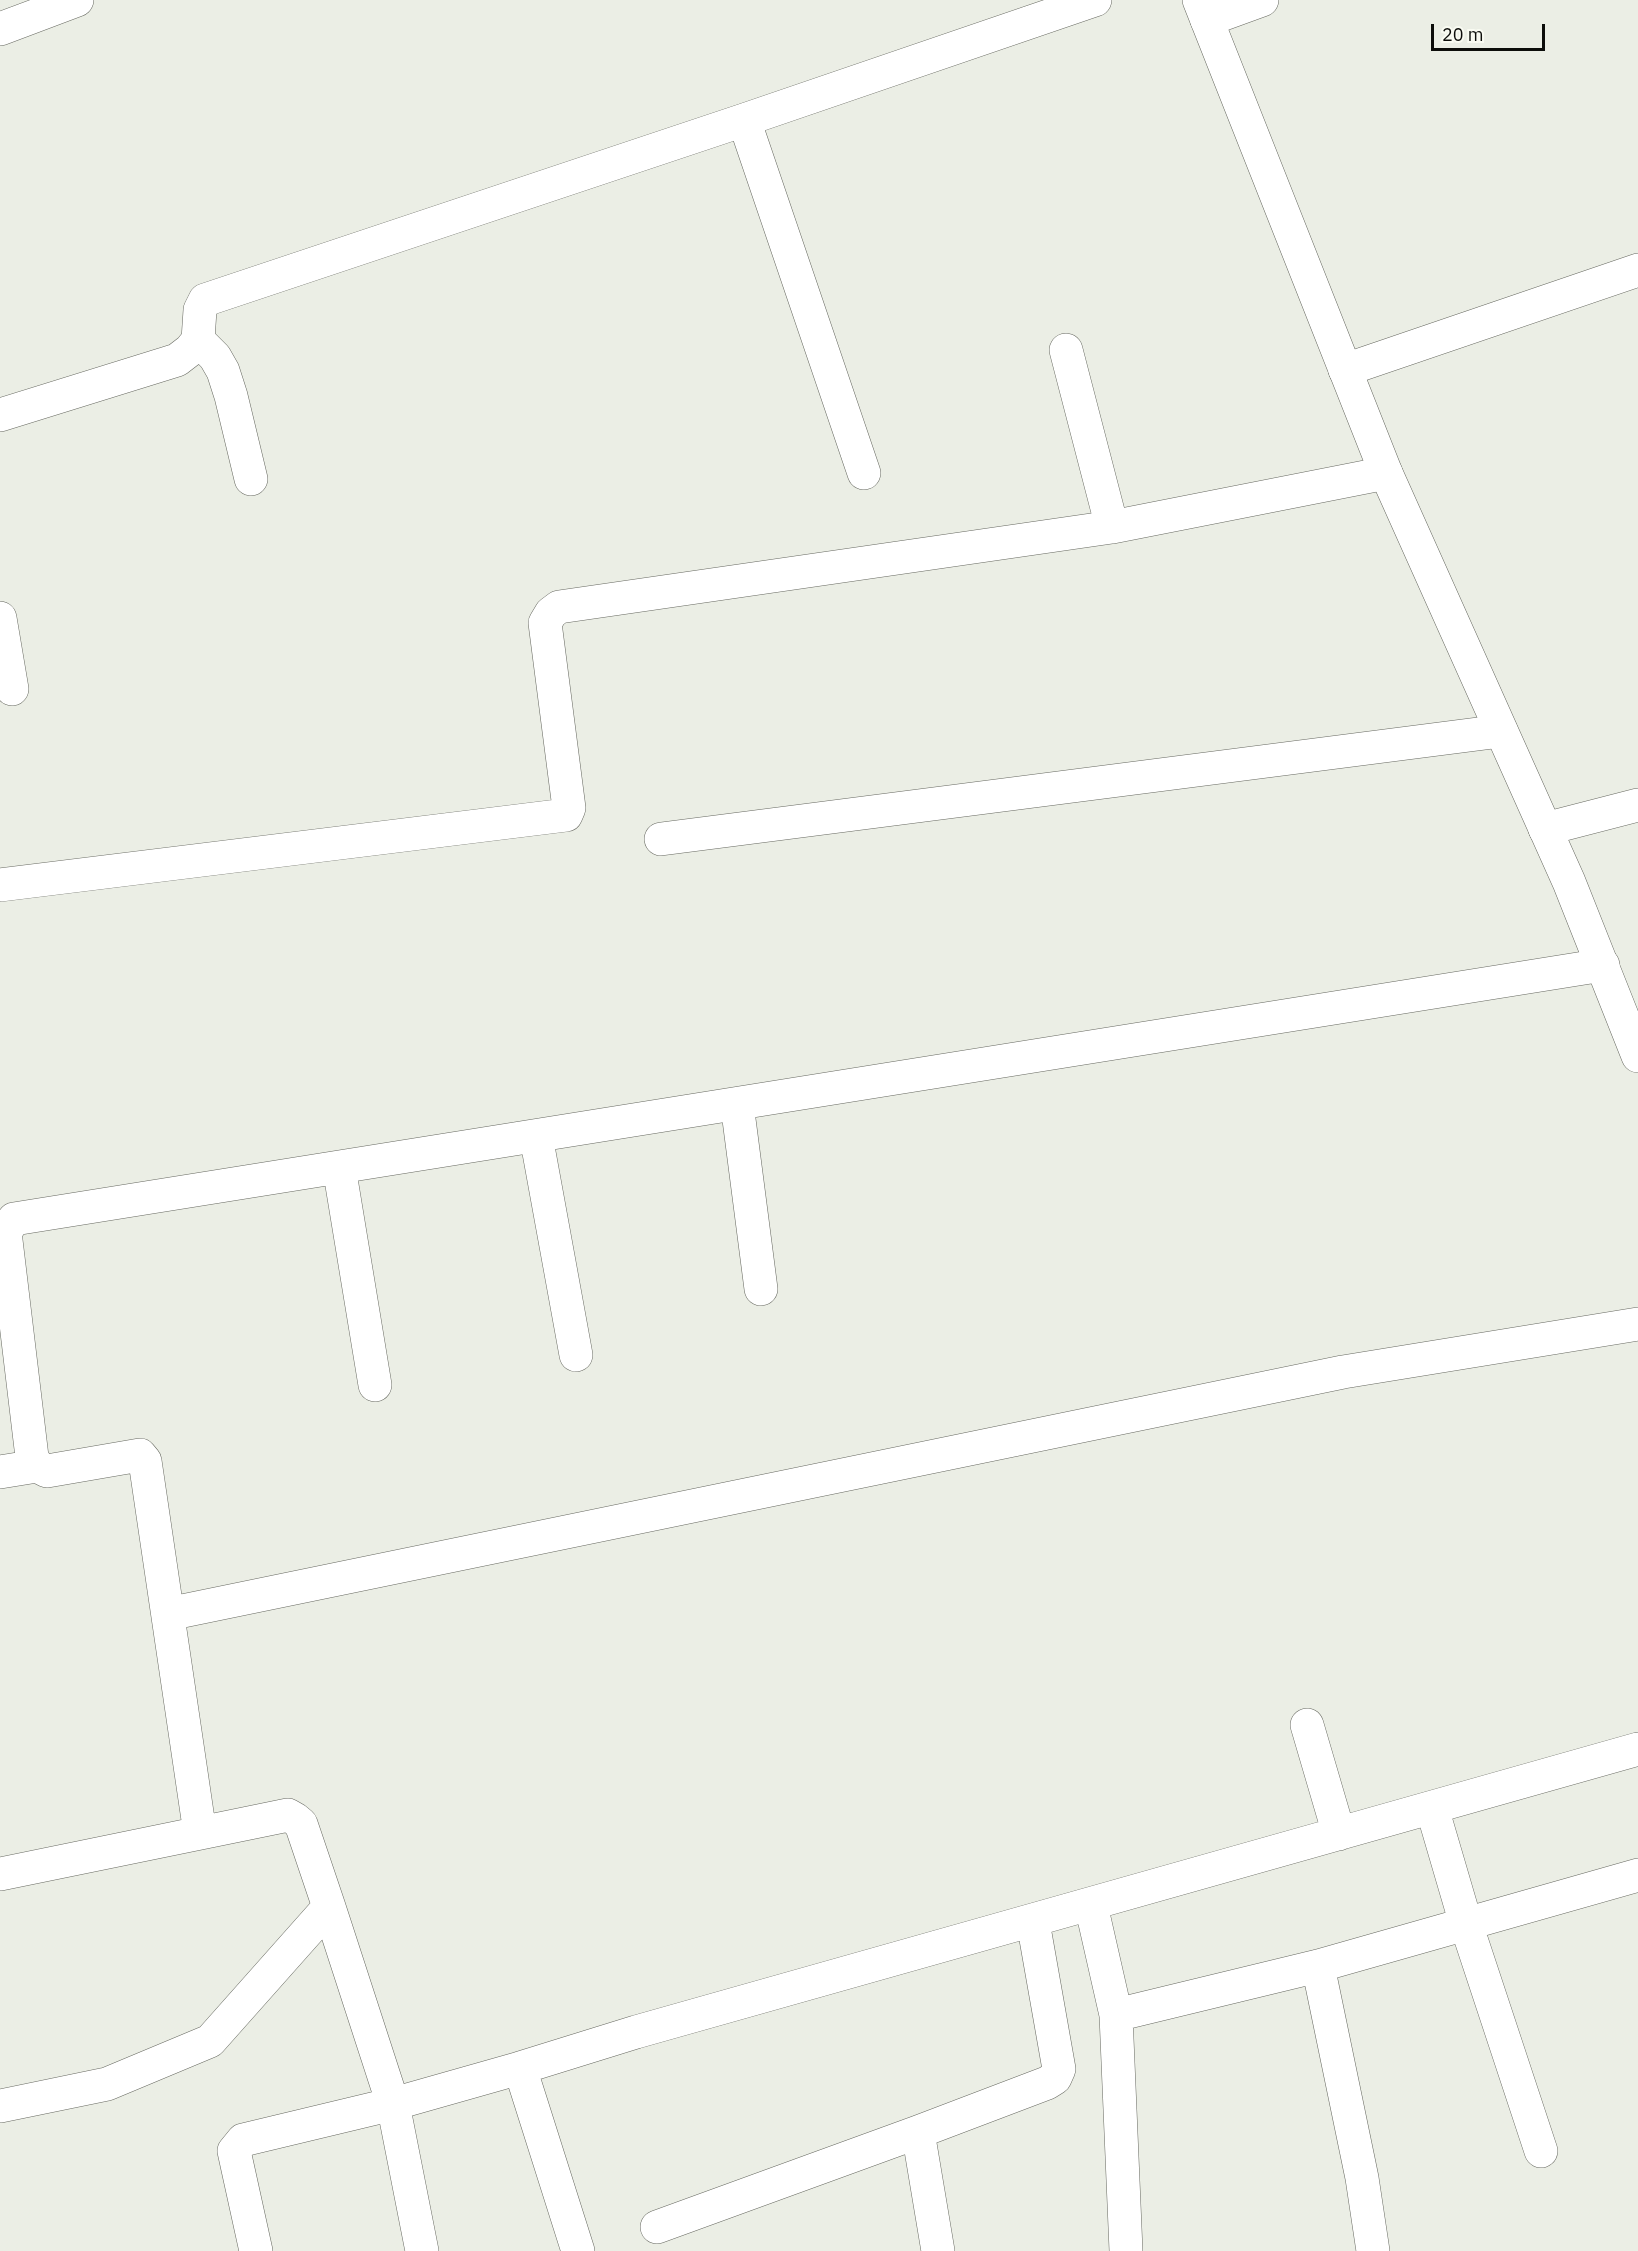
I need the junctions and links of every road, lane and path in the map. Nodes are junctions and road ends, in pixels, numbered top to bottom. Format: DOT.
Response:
graph roads {
  1 [pos="77,0"];
  2 [pos="1095,0"];
  3 [pos="1262,0"];
  4 [pos="1203,10"];
  5 [pos="0,29"];
  6 [pos="744,120"];
  7 [pos="1638,270"];
  8 [pos="198,340"];
  9 [pos="1065,350"];
  10 [pos="1345,370"];
  11 [pos="0,415"];
  12 [pos="864,473"];
  13 [pos="1386,473"];
  14 [pos="251,478"];
  15 [pos="1112,527"];
  16 [pos="0,618"];
  17 [pos="12,689"];
  18 [pos="1501,731"];
  19 [pos="1638,805"];
  20 [pos="1545,829"];
  21 [pos="661,840"];
  22 [pos="0,885"];
  23 [pos="1604,966"];
  24 [pos="1638,1056"];
  25 [pos="737,1104"];
  26 [pos="536,1136"];
  27 [pos="339,1167"];
  28 [pos="761,1289"];
  29 [pos="1638,1324"];
  30 [pos="576,1354"];
  31 [pos="375,1385"];
  32 [pos="37,1466"];
  33 [pos="0,1472"];
  34 [pos="168,1614"];
  35 [pos="1306,1725"];
  36 [pos="1638,1749"];
  37 [pos="1432,1808"];
  38 [pos="200,1833"];
  39 [pos="1339,1834"];
  40 [pos="0,1874"];
  41 [pos="1638,1875"];
  42 [pos="1091,1905"];
  43 [pos="329,1907"];
  44 [pos="1034,1922"];
  45 [pos="1466,1924"];
  46 [pos="1317,1966"];
  47 [pos="1116,2015"];
  48 [pos="520,2068"];
  49 [pos="393,2104"];
  50 [pos="0,2106"];
  51 [pos="918,2132"];
  52 [pos="1541,2151"];
  53 [pos="657,2227"];
  54 [pos="256,2251"];
  55 [pos="422,2251"];
  56 [pos="578,2251"];
  57 [pos="938,2251"];
  58 [pos="1126,2251"];
  59 [pos="1373,2251"];
  1 -- 5 [label="street"];
  2 -- 6 [label="street"];
  3 -- 4 [label="street"];
  4 -- 10 [label="street"];
  6 -- 8 [label="street"];
  6 -- 12 [label="street"];
  7 -- 10 [label="street"];
  8 -- 11 [label="street"];
  8 -- 14 [label="street"];
  9 -- 15 [label="street"];
  10 -- 13 [label="street"];
  13 -- 15 [label="street"];
  13 -- 18 [label="street"];
  15 -- 22 [label="street"];
  16 -- 17 [label="street"];
  18 -- 20 [label="street"];
  18 -- 21 [label="street"];
  19 -- 20 [label="street"];
  20 -- 23 [label="street"];
  23 -- 24 [label="street"];
  23 -- 25 [label="street"];
  25 -- 26 [label="street"];
  25 -- 28 [label="street"];
  26 -- 27 [label="street"];
  26 -- 30 [label="street"];
  27 -- 31 [label="street"];
  27 -- 32 [label="street"];
  29 -- 34 [label="street"];
  32 -- 33 [label="street"];
  32 -- 34 [label="street"];
  34 -- 38 [label="street"];
  35 -- 39 [label="street"];
  36 -- 37 [label="street"];
  37 -- 39 [label="street"];
  37 -- 45 [label="street"];
  38 -- 40 [label="street"];
  38 -- 43 [label="street"];
  39 -- 42 [label="street"];
  41 -- 45 [label="street"];
  42 -- 44 [label="street"];
  42 -- 47 [label="street"];
  43 -- 49 [label="street"];
  43 -- 50 [label="street"];
  44 -- 48 [label="street"];
  44 -- 51 [label="street"];
  45 -- 46 [label="street"];
  45 -- 52 [label="street"];
  46 -- 47 [label="street"];
  46 -- 59 [label="street"];
  47 -- 58 [label="street"];
  48 -- 49 [label="street"];
  48 -- 56 [label="street"];
  49 -- 54 [label="street"];
  49 -- 55 [label="street"];
  51 -- 53 [label="street"];
  51 -- 57 [label="street"];
}
